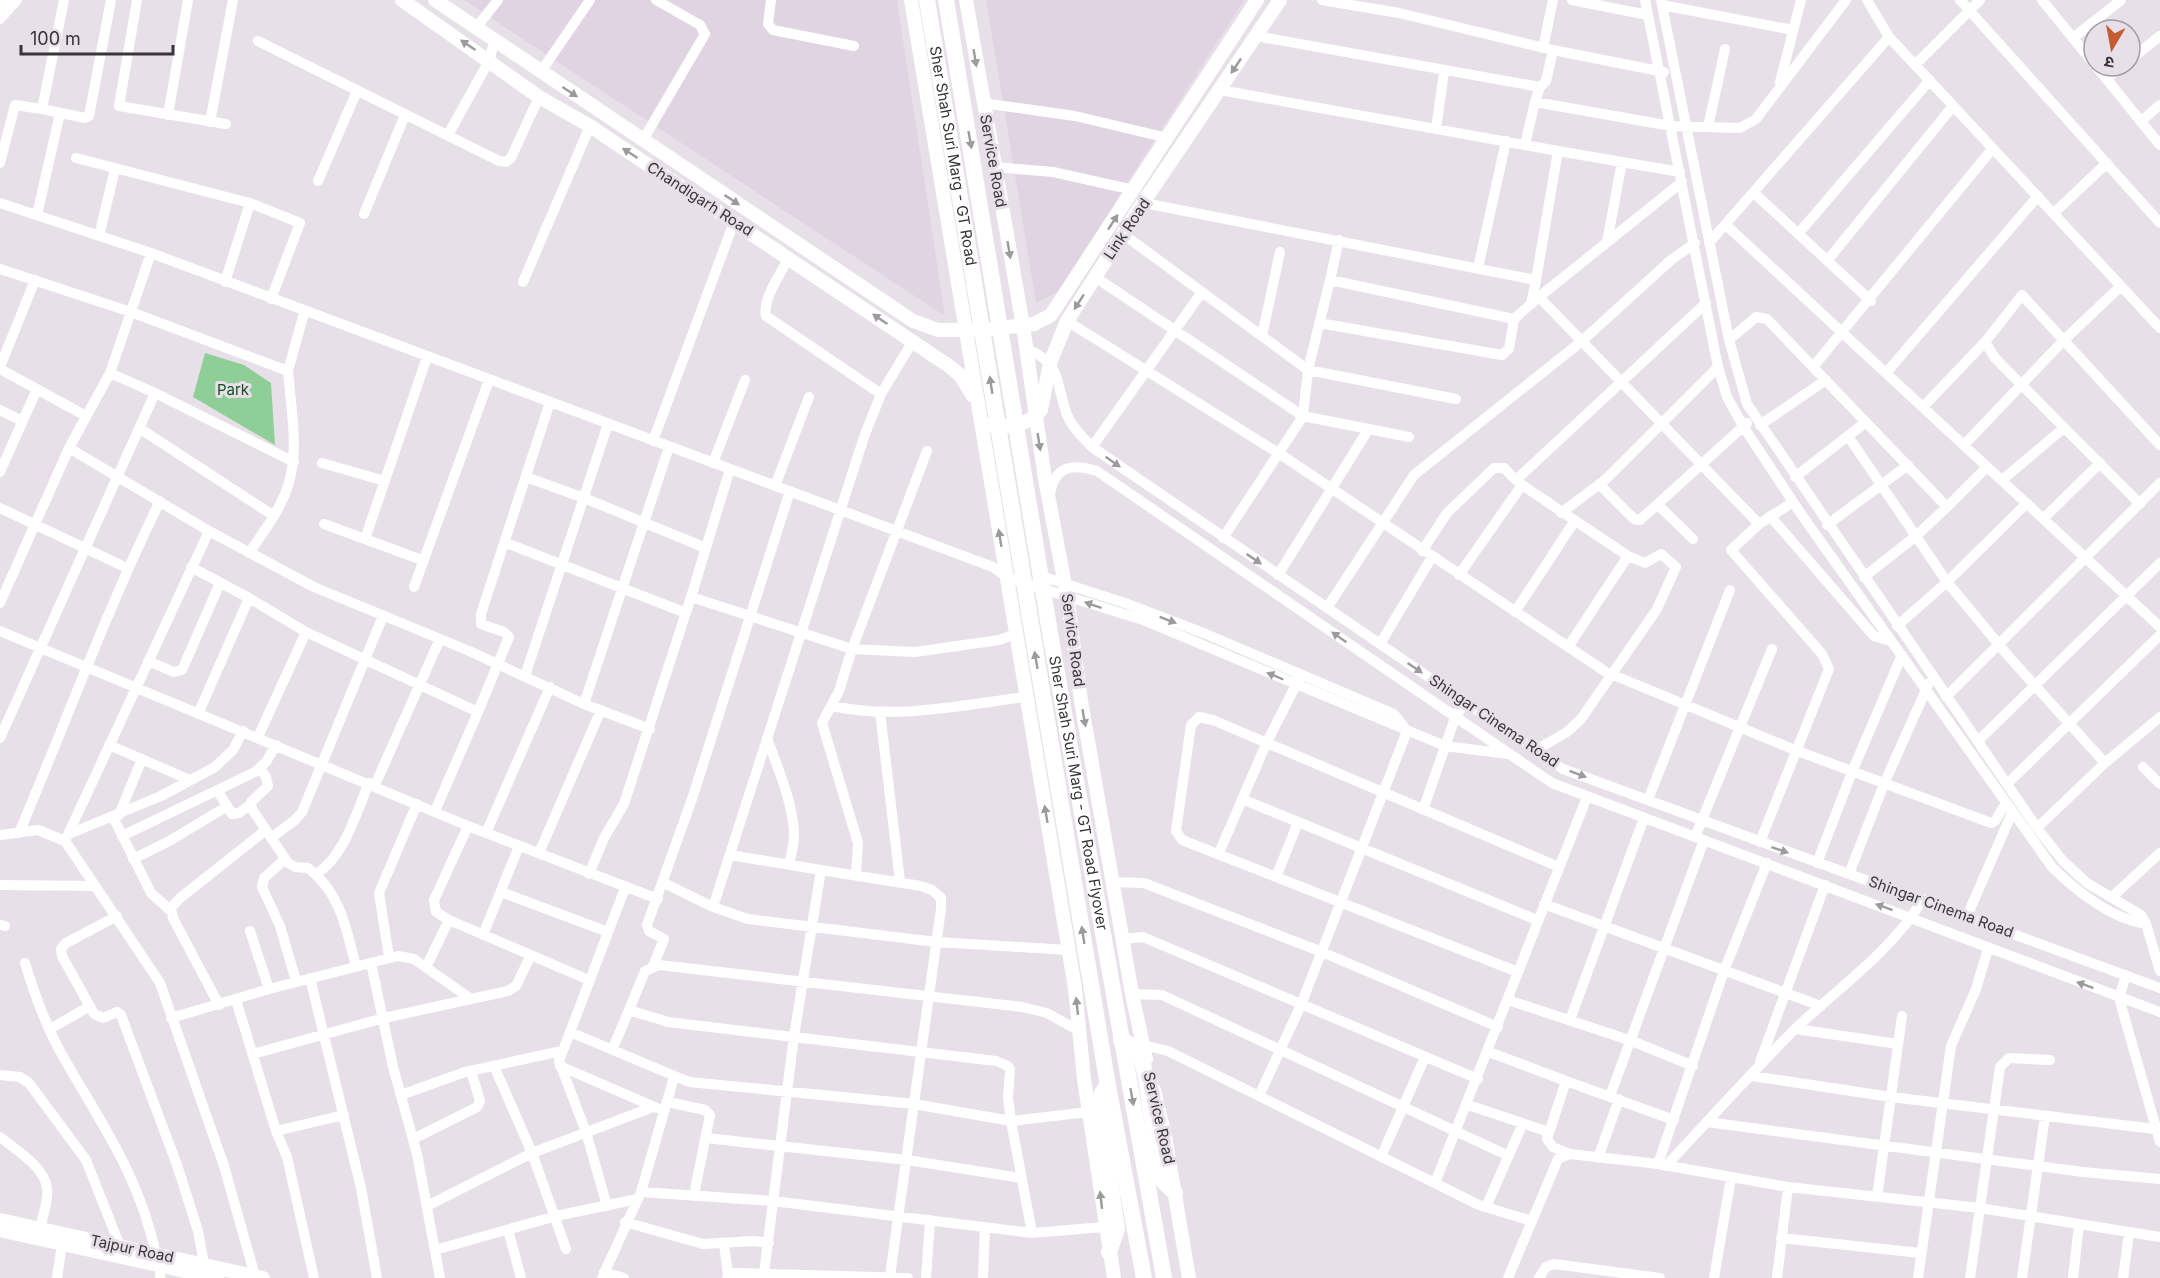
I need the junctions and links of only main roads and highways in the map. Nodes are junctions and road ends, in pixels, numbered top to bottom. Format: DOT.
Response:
graph roads {
  1 [pos="402,0"];
  2 [pos="435,0"];
  3 [pos="911,0"];
  4 [pos="927,0"];
  5 [pos="946,0"];
  6 [pos="966,0"];
  7 [pos="1257,0"];
  8 [pos="1280,0"];
  9 [pos="998,307"];
  10 [pos="979,310"];
  11 [pos="1023,326"];
  12 [pos="965,331"];
  13 [pos="980,415"];
  14 [pos="1035,417"];
  15 [pos="1121,1040"];
  16 [pos="1108,1086"];
  17 [pos="1175,1193"];
  18 [pos="0,1220"];
  19 [pos="0,1230"];
  20 [pos="1109,1252"];
  21 [pos="159,1266"];
  22 [pos="259,1277"];
  23 [pos="217,1278"];
  24 [pos="1113,1278"];
  25 [pos="1144,1278"];
  26 [pos="1164,1278"];
  27 [pos="1188,1278"];
  13 -- 1 [label="main road, Chandigarh Road, one-way"];
  2 -- 12 [label="main road, Chandigarh Road, one-way"];
  3 -- 12 [label="main road"];
  4 -- 10 [label="highway, Sher Shah Suri Marg - GT Road"];
  5 -- 9 [label="highway, Sher Shah Suri Marg - GT Road, one-way"];
  6 -- 11 [label="main road, Service Road, one-way"];
  11 -- 7 [label="main road, Link Road, one-way"];
  8 -- 14 [label="main road, Link Road, one-way"];
  9 -- 15 [label="highway, Sher Shah Suri Marg - GT Road Flyover"];
  16 -- 10 [label="highway, Sher Shah Suri Marg - GT Road Flyover, one-way"];
  11 -- 12 [label="main road, Link Road"];
  11 -- 14 [label="main road, Service Road"];
  12 -- 13 [label="main road"];
  13 -- 14 [label="main road"];
  20 -- 13 [label="main road, one-way"];
  14 -- 17 [label="main road, Service Road, one-way"];
  15 -- 17 [label="highway"];
  15 -- 26 [label="highway, Sher Shah Suri Marg - GT Road Flyover, one-way"];
  16 -- 20 [label="highway"];
  16 -- 25 [label="highway, Sher Shah Suri Marg - GT Road Flyover"];
  17 -- 27 [label="main road, Service Road"];
  18 -- 21 [label="main road, Tajpur Road"];
  19 -- 21 [label="main road, Tajpur Road"];
  20 -- 24 [label="main road"];
  21 -- 22 [label="main road, Tajpur Road"];
  21 -- 23 [label="main road, Tajpur Road"];
}
